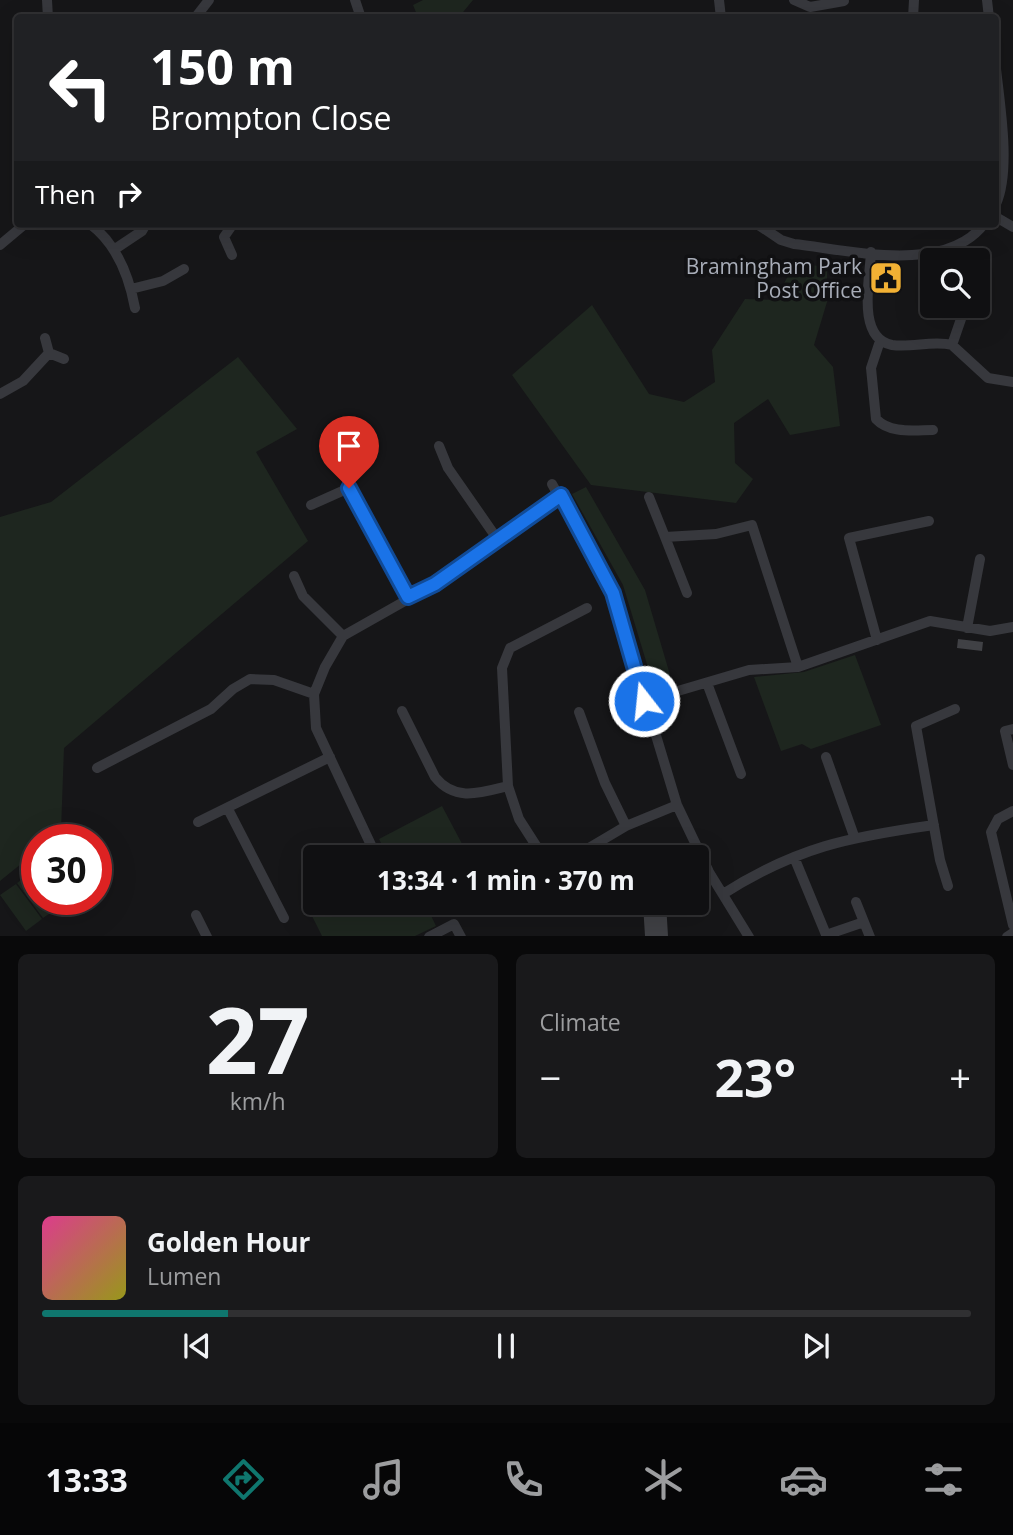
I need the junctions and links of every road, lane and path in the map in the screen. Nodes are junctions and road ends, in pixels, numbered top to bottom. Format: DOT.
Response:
graph roads {
  1 [pos="209,0"];
  2 [pos="794,0"];
  3 [pos="844,1"];
  4 [pos="198,14"];
  5 [pos="999,96"];
  6 [pos="1013,104"];
  7 [pos="1000,105"];
  8 [pos="999,160"];
  9 [pos="999,192"];
  10 [pos="20,228"];
  11 [pos="95,228"];
  12 [pos="144,228"];
  13 [pos="230,228"];
  14 [pos="762,228"];
  15 [pos="979,228"];
  16 [pos="212,234"];
  17 [pos="224,237"];
  18 [pos="0,245"];
  19 [pos="115,249"];
  20 [pos="871,252"];
  21 [pos="232,255"];
  22 [pos="184,269"];
  23 [pos="131,289"];
  24 [pos="135,308"];
  25 [pos="961,318"];
  26 [pos="45,338"];
  27 [pos="880,341"];
  28 [pos="952,345"];
  29 [pos="49,354"];
  30 [pos="64,359"];
  31 [pos="1013,382"];
  32 [pos="0,394"];
  33 [pos="929,426"];
  34 [pos="439,446"];
  35 [pos="552,484"];
  36 [pos="561,495"];
  37 [pos="649,497"];
  38 [pos="311,505"];
  39 [pos="929,521"];
  40 [pos="843,525"];
  41 [pos="664,537"];
  42 [pos="849,538"];
  43 [pos="498,540"];
  44 [pos="980,559"];
  45 [pos="294,576"];
  46 [pos="687,593"];
  47 [pos="408,597"];
  48 [pos="587,608"];
  49 [pos="1013,627"];
  50 [pos="967,628"];
  51 [pos="343,636"];
  52 [pos="877,640"];
  53 [pos="798,667"];
  54 [pos="707,683"];
  55 [pos="314,694"];
  56 [pos="644,701"];
  57 [pos="955,709"];
  58 [pos="402,710"];
  59 [pos="579,712"];
  60 [pos="1013,729"];
  61 [pos="330,757"];
  62 [pos="826,757"];
  63 [pos="1013,765"];
  64 [pos="97,768"];
  65 [pos="741,774"];
  66 [pos="508,786"];
  67 [pos="677,804"];
  68 [pos="228,808"];
  69 [pos="1013,811"];
  70 [pos="198,822"];
  71 [pos="934,825"];
  72 [pos="626,826"];
  73 [pos="854,836"];
  74 [pos="371,845"];
  75 [pos="536,845"];
  76 [pos="594,845"];
  77 [pos="794,857"];
  78 [pos="948,886"];
  79 [pos="723,894"];
  80 [pos="856,902"];
  81 [pos="196,915"];
  82 [pos="284,918"];
  83 [pos="864,922"];
  84 [pos="1013,925"];
  85 [pos="1013,933"];
  86 [pos="207,936"];
  87 [pos="429,936"];
  88 [pos="461,936"];
  89 [pos="749,936"];
  90 [pos="827,936"];
  91 [pos="870,936"];
  92 [pos="1007,936"];
  1 -- 4 [label="street"];
  2 -- 3 [label="street"];
  5 -- 7 [label="street"];
  6 -- 7 [label="street"];
  7 -- 8 [label="street"];
  8 -- 9 [label="street"];
  10 -- 18 [label="street"];
  11 -- 19 [label="street"];
  12 -- 19 [label="street"];
  13 -- 17 [label="street"];
  14 -- 20 [label="street"];
  15 -- 20 [label="street"];
  16 -- 17 [label="street"];
  17 -- 21 [label="street"];
  19 -- 23 [label="street"];
  20 -- 27 [label="street"];
  22 -- 23 [label="street"];
  23 -- 24 [label="street"];
  25 -- 28 [label="street"];
  26 -- 29 [label="street"];
  27 -- 28 [label="street"];
  27 -- 33 [label="street"];
  28 -- 31 [label="street"];
  29 -- 30 [label="street"];
  29 -- 32 [label="street"];
  34 -- 43 [label="street"];
  35 -- 36 [label="street"];
  36 -- 43 [label="street"];
  36 -- 56 [label="street"];
  37 -- 41 [label="street"];
  38 -- 47 [label="street"];
  39 -- 42 [label="street"];
  40 -- 42 [label="street"];
  41 -- 46 [label="street"];
  41 -- 53 [label="street"];
  42 -- 52 [label="street"];
  43 -- 47 [label="street"];
  44 -- 50 [label="street"];
  45 -- 51 [label="street"];
  47 -- 51 [label="street"];
  48 -- 66 [label="street"];
  49 -- 50 [label="street"];
  50 -- 52 [label="street"];
  51 -- 55 [label="street"];
  52 -- 53 [label="street"];
  53 -- 54 [label="street"];
  54 -- 56 [label="street"];
  54 -- 65 [label="street"];
  55 -- 61 [label="street"];
  55 -- 64 [label="street"];
  56 -- 67 [label="street"];
  57 -- 71 [label="street"];
  58 -- 66 [label="street"];
  59 -- 72 [label="street"];
  60 -- 63 [label="street"];
  61 -- 68 [label="street"];
  61 -- 74 [label="street"];
  62 -- 73 [label="street"];
  66 -- 75 [label="street"];
  67 -- 72 [label="street"];
  67 -- 79 [label="street"];
  68 -- 70 [label="street"];
  68 -- 82 [label="street"];
  69 -- 84 [label="street"];
  71 -- 73 [label="street"];
  71 -- 78 [label="street"];
  72 -- 76 [label="street"];
  73 -- 77 [label="street"];
  77 -- 79 [label="street"];
  77 -- 90 [label="street"];
  79 -- 89 [label="street"];
  80 -- 83 [label="street"];
  81 -- 86 [label="street"];
  83 -- 90 [label="street"];
  83 -- 91 [label="street"];
  85 -- 92 [label="street"];
  87 -- 88 [label="street"];
}
